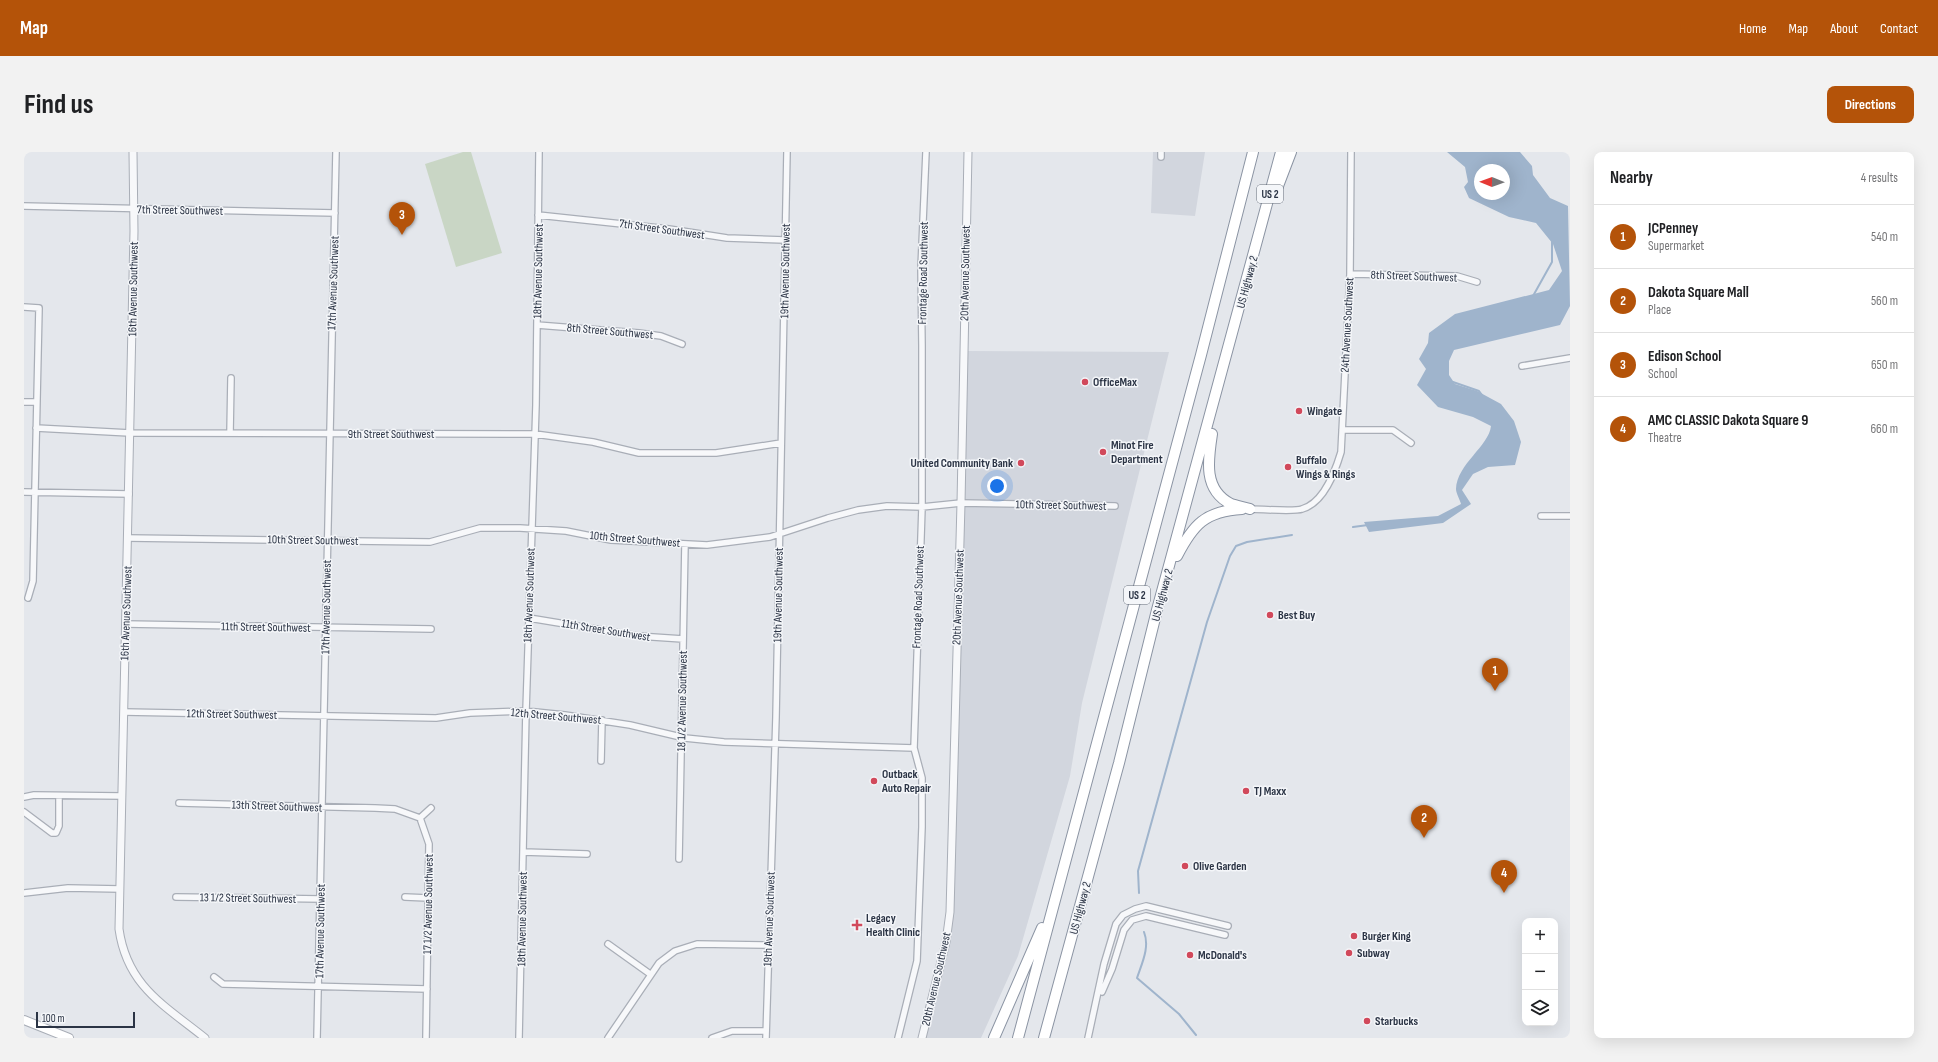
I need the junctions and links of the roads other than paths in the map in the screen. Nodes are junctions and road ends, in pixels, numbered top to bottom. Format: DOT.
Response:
graph roads {
  1 [pos="133,152"];
  2 [pos="336,152"];
  3 [pos="539,152"];
  4 [pos="787,152"];
  5 [pos="926,152"];
  6 [pos="968,152"];
  7 [pos="1253,152"];
  8 [pos="1281,152"];
  9 [pos="1291,152"];
  10 [pos="1351,152"];
  11 [pos="24,206"];
  12 [pos="134,209"];
  13 [pos="335,213"];
  14 [pos="538,215"];
  15 [pos="1259,236"];
  16 [pos="785,240"];
  17 [pos="1350,274"];
  18 [pos="1477,282"];
  19 [pos="24,307"];
  20 [pos="537,325"];
  21 [pos="682,344"];
  22 [pos="1570,358"];
  23 [pos="1522,366"];
  24 [pos="231,378"];
  25 [pos="1218,390"];
  26 [pos="24,402"];
  27 [pos="37,402"];
  28 [pos="36,428"];
  29 [pos="1342,430"];
  30 [pos="130,433"];
  31 [pos="230,433"];
  32 [pos="329,433"];
  33 [pos="535,434"];
  34 [pos="781,443"];
  35 [pos="1411,443"];
  36 [pos="24,492"];
  37 [pos="35,492"];
  38 [pos="129,494"];
  39 [pos="961,503"];
  40 [pos="922,506"];
  41 [pos="1115,506"];
  42 [pos="1250,509"];
  43 [pos="1541,516"];
  44 [pos="1570,516"];
  45 [pos="532,528"];
  46 [pos="779,535"];
  47 [pos="128,538"];
  48 [pos="327,540"];
  49 [pos="685,544"];
  50 [pos="1167,575"];
  51 [pos="28,598"];
  52 [pos="529,618"];
  53 [pos="126,624"];
  54 [pos="326,628"];
  55 [pos="431,630"];
  56 [pos="683,639"];
  57 [pos="526,711"];
  58 [pos="124,712"];
  59 [pos="324,716"];
  60 [pos="602,720"];
  61 [pos="682,737"];
  62 [pos="775,744"];
  63 [pos="914,748"];
  64 [pos="601,761"];
  65 [pos="60,796"];
  66 [pos="122,796"];
  67 [pos="24,797"];
  68 [pos="179,803"];
  69 [pos="322,807"];
  70 [pos="431,808"];
  71 [pos="24,812"];
  72 [pos="420,818"];
  73 [pos="523,852"];
  74 [pos="587,854"];
  75 [pos="680,859"];
  76 [pos="1065,868"];
  77 [pos="120,888"];
  78 [pos="24,893"];
  79 [pos="176,897"];
  80 [pos="405,897"];
  81 [pos="428,898"];
  82 [pos="321,899"];
  83 [pos="1228,926"];
  84 [pos="1226,936"];
  85 [pos="608,944"];
  86 [pos="768,945"];
  87 [pos="650,974"];
  88 [pos="214,977"];
  89 [pos="318,986"];
  90 [pos="427,989"];
  91 [pos="1097,1001"];
  92 [pos="24,1020"];
  93 [pos="766,1031"];
  94 [pos="69,1038"];
  95 [pos="205,1038"];
  96 [pos="317,1038"];
  97 [pos="426,1038"];
  98 [pos="519,1038"];
  99 [pos="608,1038"];
  100 [pos="712,1038"];
  101 [pos="766,1038"];
  102 [pos="898,1038"];
  103 [pos="922,1038"];
  104 [pos="994,1038"];
  105 [pos="1018,1038"];
  106 [pos="1044,1038"];
  107 [pos="1088,1038"];
  1 -- 12 [label="street, 16th Avenue Southwest"];
  2 -- 13 [label="street, 17th Avenue Southwest"];
  3 -- 14 [label="street, 18th Avenue Southwest"];
  4 -- 16 [label="street, 19th Avenue Southwest"];
  5 -- 40 [label="street, Frontage Road Southwest"];
  6 -- 39 [label="street, 20th Avenue Southwest"];
  7 -- 76 [label="highway, US Highway 2 / US 2"];
  8 -- 15 [label="highway, US Highway 2 / US 2"];
  9 -- 15 [label="highway"];
  10 -- 17 [label="street, 24th Avenue Southwest"];
  11 -- 12 [label="street, 7th Street Southwest"];
  12 -- 13 [label="street, 7th Street Southwest"];
  12 -- 30 [label="street, 16th Avenue Southwest"];
  13 -- 32 [label="street, 17th Avenue Southwest"];
  14 -- 16 [label="street, 7th Street Southwest"];
  14 -- 20 [label="street, 18th Avenue Southwest"];
  15 -- 25 [label="highway, US Highway 2 / US 2"];
  16 -- 34 [label="street, 19th Avenue Southwest"];
  17 -- 18 [label="street, 8th Street Southwest"];
  17 -- 29 [label="street, 24th Avenue Southwest"];
  19 -- 27 [label="street"];
  20 -- 21 [label="street, 8th Street Southwest"];
  20 -- 33 [label="street, 18th Avenue Southwest"];
  22 -- 23 [label="street"];
  24 -- 31 [label="street"];
  25 -- 42 [label="highway"];
  25 -- 50 [label="highway, US Highway 2 / US 2"];
  26 -- 27 [label="street"];
  27 -- 28 [label="street"];
  28 -- 30 [label="street, 9th Street Southwest"];
  28 -- 37 [label="street"];
  29 -- 35 [label="street"];
  29 -- 42 [label="street, 24th Avenue Southwest"];
  30 -- 31 [label="street, 9th Street Southwest"];
  30 -- 38 [label="street, 16th Avenue Southwest"];
  31 -- 32 [label="street, 9th Street Southwest"];
  32 -- 33 [label="street, 9th Street Southwest"];
  32 -- 48 [label="street, 17th Avenue Southwest"];
  33 -- 34 [label="street, 9th Street Southwest"];
  33 -- 45 [label="street, 18th Avenue Southwest"];
  34 -- 46 [label="street, 19th Avenue Southwest"];
  36 -- 37 [label="street"];
  37 -- 38 [label="street"];
  37 -- 51 [label="street"];
  38 -- 47 [label="street, 16th Avenue Southwest"];
  39 -- 40 [label="street, 10th Street Southwest"];
  39 -- 41 [label="street, 10th Street Southwest"];
  39 -- 103 [label="street, 20th Avenue Southwest"];
  40 -- 46 [label="street, 10th Street Southwest"];
  40 -- 63 [label="street, Frontage Road Southwest"];
  42 -- 50 [label="highway"];
  43 -- 44 [label="street"];
  45 -- 48 [label="street, 10th Street Southwest"];
  45 -- 49 [label="street, 10th Street Southwest"];
  45 -- 52 [label="street, 18th Avenue Southwest"];
  46 -- 49 [label="street, 10th Street Southwest"];
  46 -- 62 [label="street, 19th Avenue Southwest"];
  47 -- 48 [label="street, 10th Street Southwest"];
  47 -- 53 [label="street, 16th Avenue Southwest"];
  48 -- 54 [label="street, 17th Avenue Southwest"];
  49 -- 56 [label="street, 18 1/2 Avenue Southwest"];
  50 -- 106 [label="highway, US Highway 2 / US 2"];
  52 -- 56 [label="street, 11th Street Southwest"];
  52 -- 57 [label="street, 18th Avenue Southwest"];
  53 -- 54 [label="street, 11th Street Southwest"];
  53 -- 58 [label="street, 16th Avenue Southwest"];
  54 -- 55 [label="street, 11th Street Southwest"];
  54 -- 59 [label="street, 17th Avenue Southwest"];
  56 -- 61 [label="street, 18 1/2 Avenue Southwest"];
  57 -- 59 [label="street, 12th Street Southwest"];
  57 -- 60 [label="street, 12th Street Southwest"];
  57 -- 73 [label="street, 18th Avenue Southwest"];
  58 -- 59 [label="street, 12th Street Southwest"];
  58 -- 66 [label="street, 16th Avenue Southwest"];
  59 -- 69 [label="street, 17th Avenue Southwest"];
  60 -- 61 [label="street, 12th Street Southwest"];
  60 -- 64 [label="street"];
  61 -- 62 [label="street, 12th Street Southwest"];
  61 -- 75 [label="street, 18 1/2 Avenue Southwest"];
  62 -- 63 [label="street, 12th Street Southwest"];
  62 -- 86 [label="street, 19th Avenue Southwest"];
  63 -- 102 [label="street, Frontage Road Southwest"];
  65 -- 66 [label="street"];
  65 -- 67 [label="street"];
  65 -- 71 [label="street"];
  66 -- 77 [label="street, 16th Avenue Southwest"];
  68 -- 69 [label="street, 13th Street Southwest"];
  69 -- 72 [label="street, 13th Street Southwest"];
  69 -- 82 [label="street, 17th Avenue Southwest"];
  70 -- 72 [label="street"];
  72 -- 81 [label="street, 17 1/2 Avenue Southwest"];
  73 -- 74 [label="street"];
  73 -- 98 [label="street, 18th Avenue Southwest"];
  76 -- 104 [label="highway"];
  76 -- 105 [label="highway, US Highway 2 / US 2"];
  77 -- 78 [label="street"];
  77 -- 95 [label="street, 16th Avenue Southwest"];
  79 -- 82 [label="street, 13 1/2 Street Southwest"];
  80 -- 81 [label="street"];
  81 -- 90 [label="street, 17 1/2 Avenue Southwest"];
  82 -- 89 [label="street, 17th Avenue Southwest"];
  83 -- 91 [label="street"];
  84 -- 91 [label="street"];
  85 -- 87 [label="street"];
  86 -- 87 [label="street"];
  86 -- 93 [label="street, 19th Avenue Southwest"];
  87 -- 99 [label="street"];
  88 -- 89 [label="street"];
  89 -- 90 [label="street"];
  89 -- 96 [label="street, 17th Avenue Southwest"];
  90 -- 97 [label="street, 17 1/2 Avenue Southwest"];
  91 -- 107 [label="street"];
  92 -- 94 [label="main road"];
  93 -- 100 [label="street"];
  93 -- 101 [label="street, 19th Avenue Southwest"];
}
